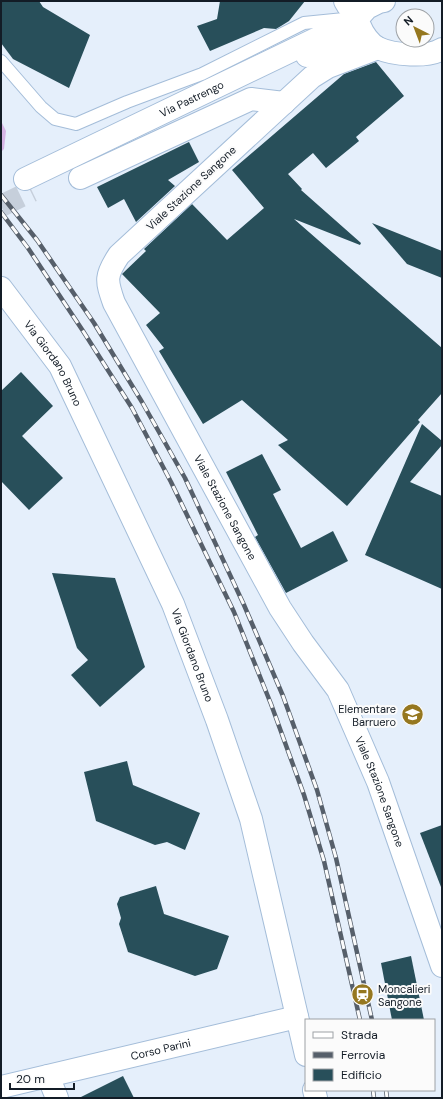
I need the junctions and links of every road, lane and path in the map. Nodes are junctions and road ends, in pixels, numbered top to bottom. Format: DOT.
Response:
graph roads {
  1 [pos="345,1"];
  2 [pos="380,1"];
  3 [pos="359,17"];
  4 [pos="373,43"];
  5 [pos="442,49"];
  6 [pos="420,56"];
  7 [pos="1,61"];
  8 [pos="442,67"];
  9 [pos="284,103"];
  10 [pos="80,178"];
  11 [pos="1,288"];
  12 [pos="442,966"];
  13 [pos="297,1017"];
  14 [pos="305,1051"];
  15 [pos="48,1076"];
  16 [pos="1,1087"];
  17 [pos="57,1098"];
  1 -- 3 [label="street"];
  2 -- 3 [label="street, Via Pastrengo"];
  3 -- 4 [label="street"];
  3 -- 4 [label="street, Via Pastrengo"];
  3 -- 7 [label="lane"];
  4 -- 6 [label="street, Via Pastrengo"];
  4 -- 9 [label="street, Viale Stazione Sangone"];
  5 -- 6 [label="street, Via Pastrengo"];
  6 -- 8 [label="street"];
  9 -- 10 [label="street"];
  9 -- 12 [label="street, Viale Stazione Sangone"];
  11 -- 13 [label="street, Via Giordano Bruno"];
  13 -- 14 [label="street, Via Giordano Bruno"];
  13 -- 15 [label="street, Corso Parini"];
  15 -- 16 [label="street, Corso Parini"];
  15 -- 17 [label="street"];
}
